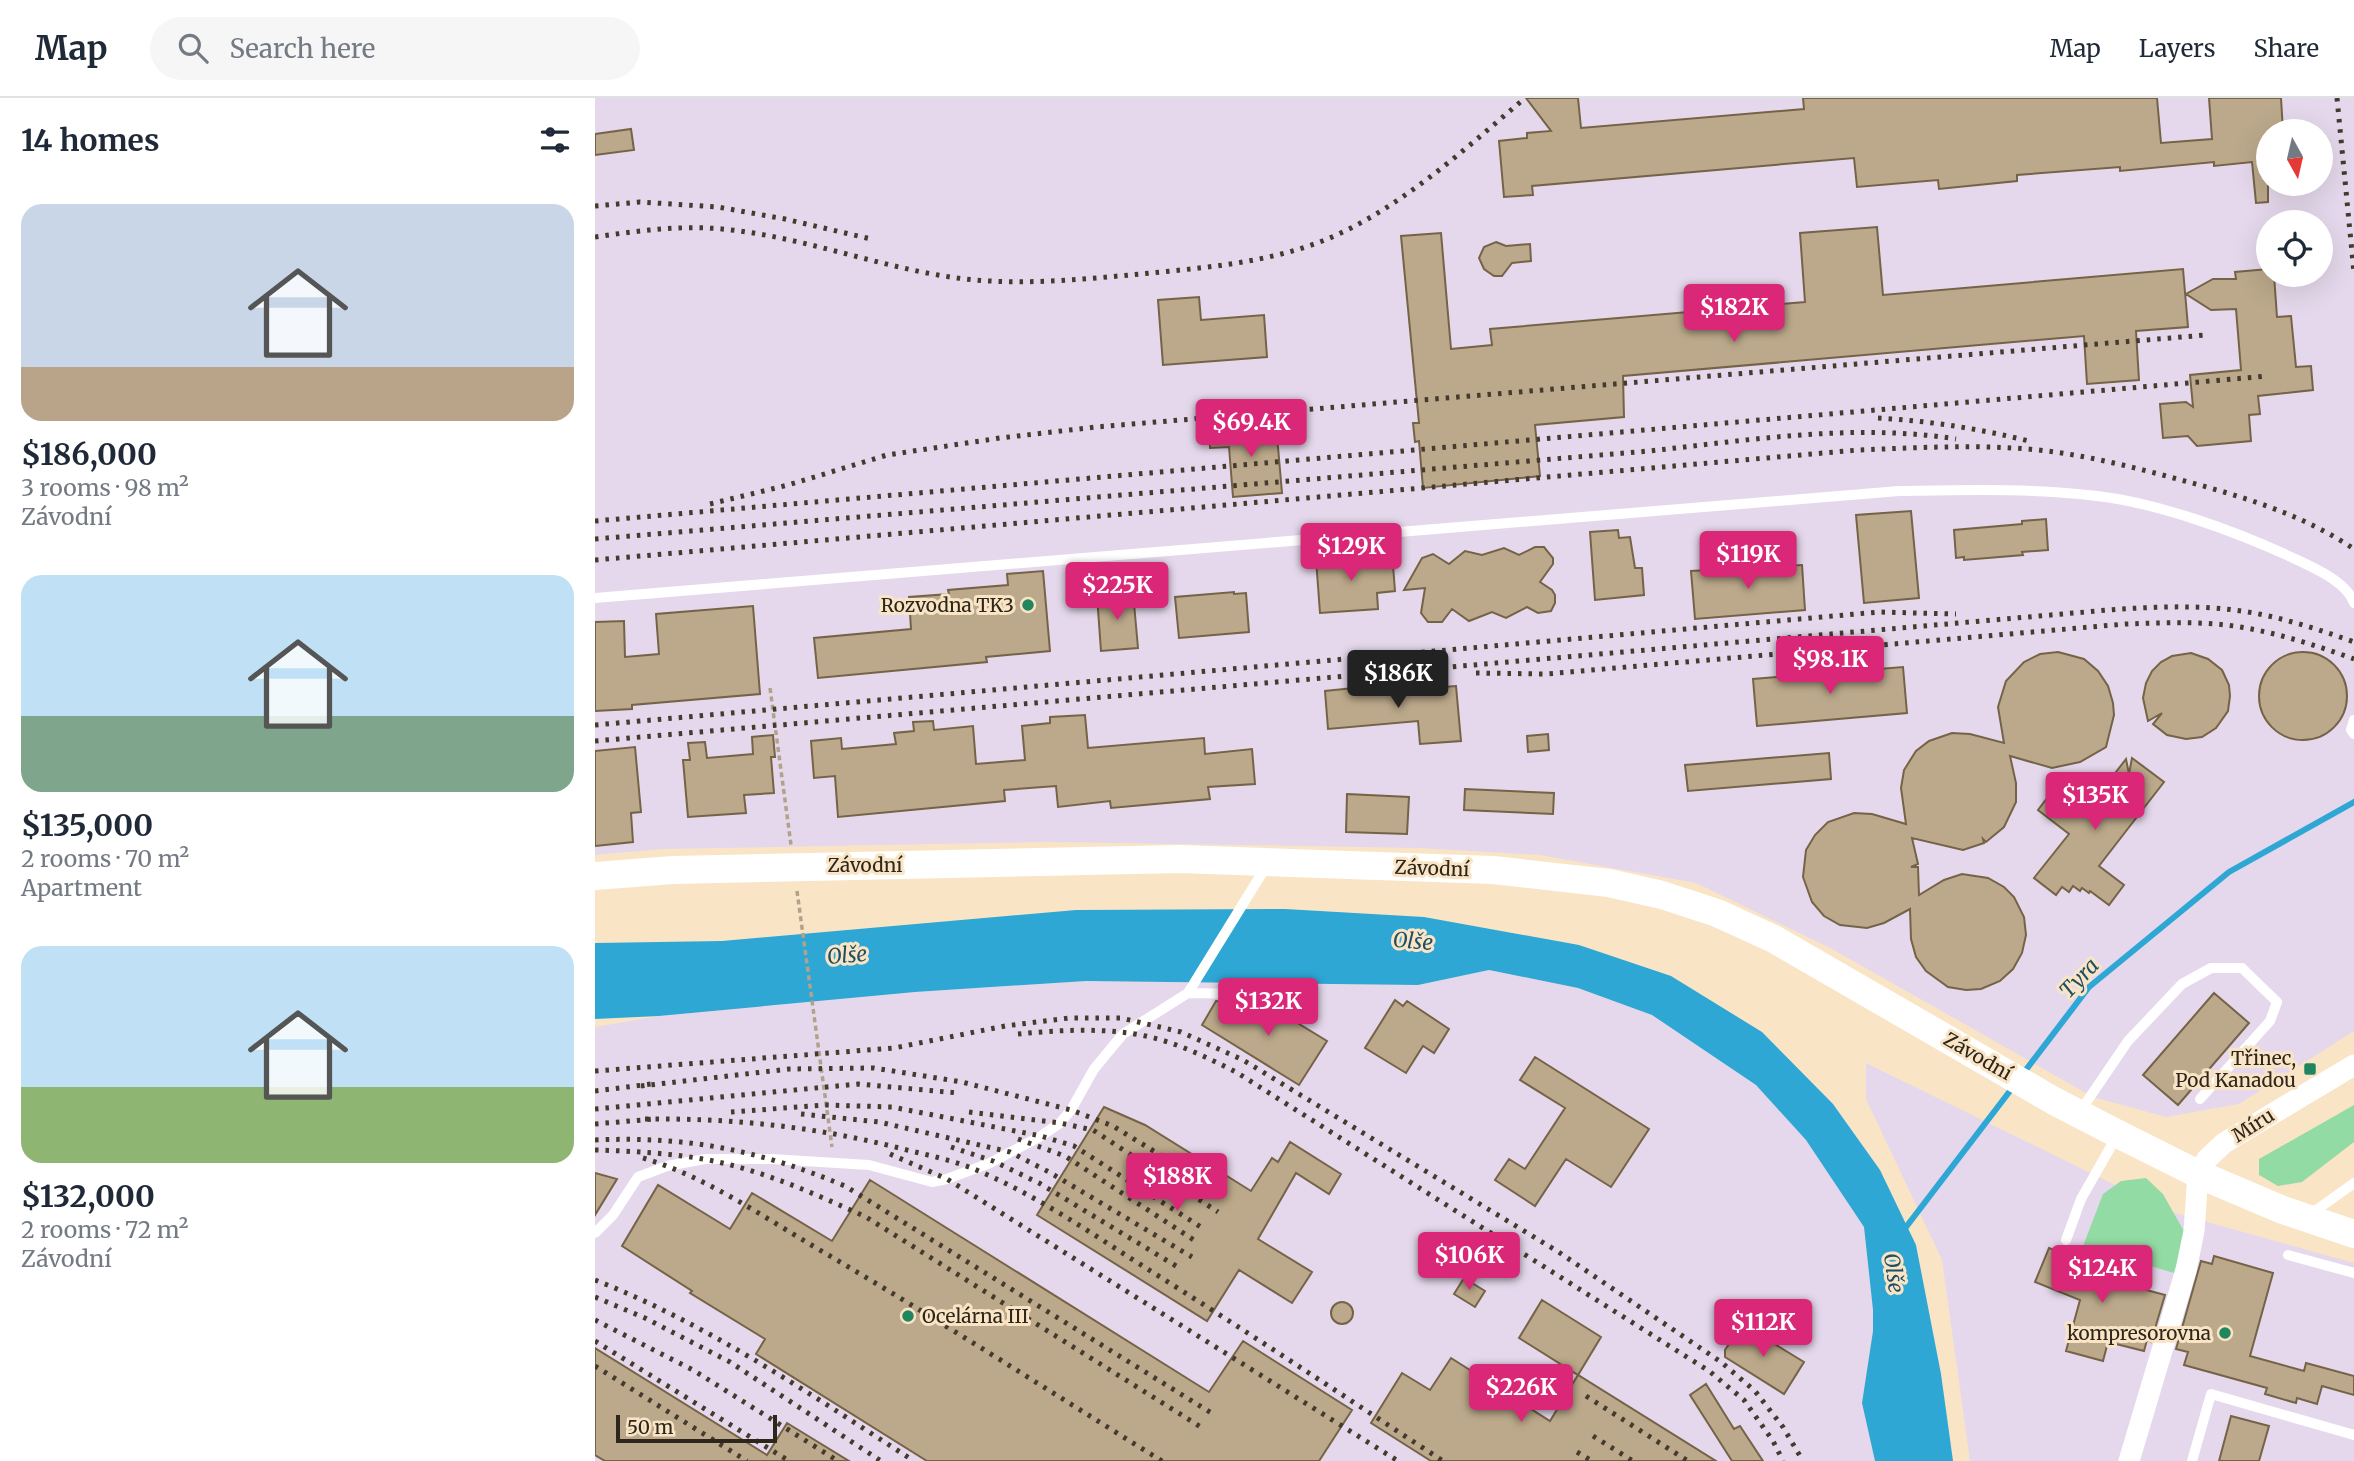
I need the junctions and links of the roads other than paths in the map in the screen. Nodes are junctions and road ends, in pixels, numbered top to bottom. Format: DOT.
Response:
graph roads {
  1 [pos="595,598"];
  2 [pos="2354,603"];
  3 [pos="2354,720"];
  4 [pos="2354,734"];
  5 [pos="1263,873"];
  6 [pos="595,877"];
  7 [pos="1188,993"];
  8 [pos="1292,995"];
  9 [pos="2354,1065"];
  10 [pos="2200,1099"];
  11 [pos="2079,1113"];
  12 [pos="2118,1135"];
  13 [pos="2198,1174"];
  14 [pos="2354,1183"];
  15 [pos="2307,1217"];
  16 [pos="595,1233"];
  17 [pos="2354,1234"];
  18 [pos="2066,1240"];
  19 [pos="2288,1255"];
  20 [pos="2354,1273"];
  21 [pos="2354,1435"];
  22 [pos="2129,1461"];
  23 [pos="2192,1461"];
  1 -- 2 [label="lane"];
  3 -- 4 [label="lane"];
  5 -- 6 [label="street, Závodní"];
  5 -- 7 [label="lane"];
  5 -- 11 [label="street, Závodní"];
  7 -- 8 [label="lane"];
  7 -- 16 [label="lane"];
  9 -- 13 [label="street, Míru"];
  10 -- 11 [label="lane"];
  11 -- 12 [label="street, Závodní"];
  12 -- 13 [label="street, Závodní"];
  12 -- 18 [label="lane"];
  13 -- 15 [label="street, Závodní"];
  13 -- 22 [label="street"];
  14 -- 15 [label="lane"];
  15 -- 17 [label="street, Závodní"];
  19 -- 20 [label="lane"];
  21 -- 23 [label="lane"];
}
